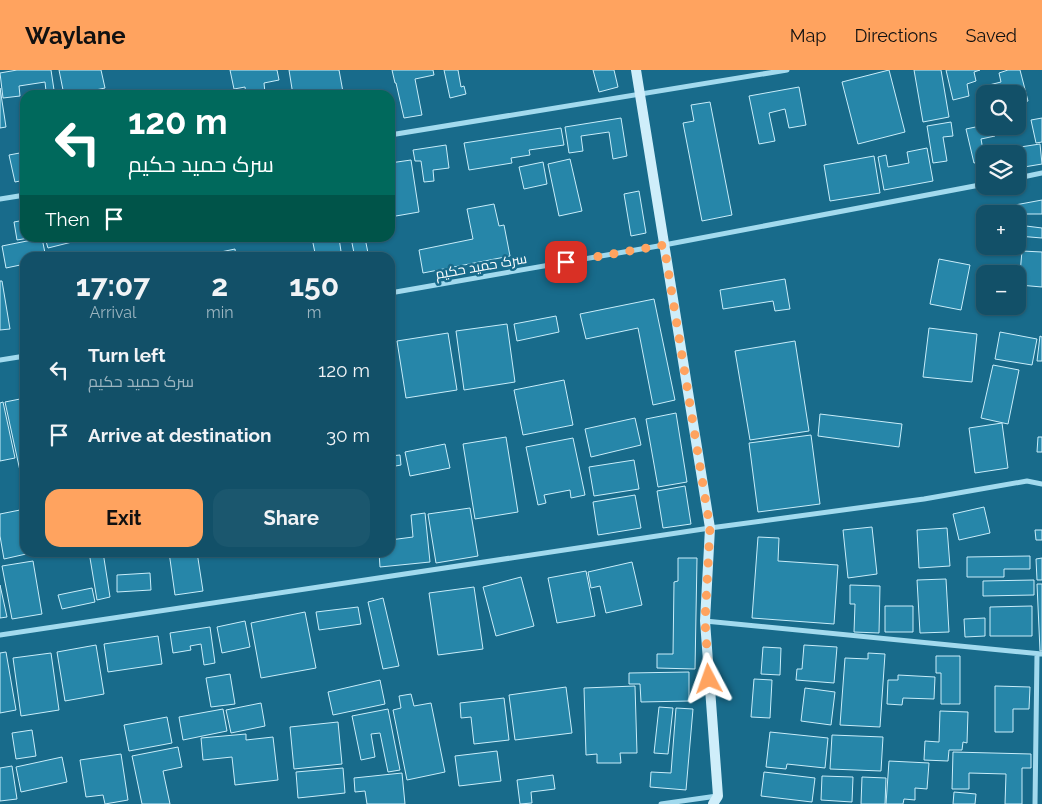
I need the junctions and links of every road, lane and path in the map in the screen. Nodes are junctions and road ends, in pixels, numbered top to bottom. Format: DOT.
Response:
graph roads {
  1 [pos="636,70"];
  2 [pos="787,70"];
  3 [pos="640,95"];
  4 [pos="395,134"];
  5 [pos="1042,173"];
  6 [pos="1026,176"];
  7 [pos="976,186"];
  8 [pos="20,196"];
  9 [pos="0,199"];
  10 [pos="664,245"];
  11 [pos="395,292"];
  12 [pos="20,357"];
  13 [pos="0,360"];
  14 [pos="1042,484"];
  15 [pos="710,528"];
  16 [pos="705,621"];
  17 [pos="0,635"];
  18 [pos="1040,654"];
  19 [pos="715,800"];
  20 [pos="661,804"];
  21 [pos="1035,804"];
  1 -- 3 [label="main road"];
  2 -- 3 [label="street"];
  3 -- 4 [label="street"];
  3 -- 10 [label="main road"];
  5 -- 6 [label="street"];
  7 -- 10 [label="street, سرک حمید حکیم"];
  8 -- 9 [label="street"];
  10 -- 11 [label="street, سرک حمید حکیم"];
  10 -- 15 [label="main road"];
  12 -- 13 [label="street"];
  14 -- 15 [label="street"];
  15 -- 16 [label="main road"];
  15 -- 17 [label="street"];
  16 -- 18 [label="street"];
  16 -- 19 [label="main road"];
  18 -- 21 [label="street"];
  19 -- 20 [label="street"];
}
